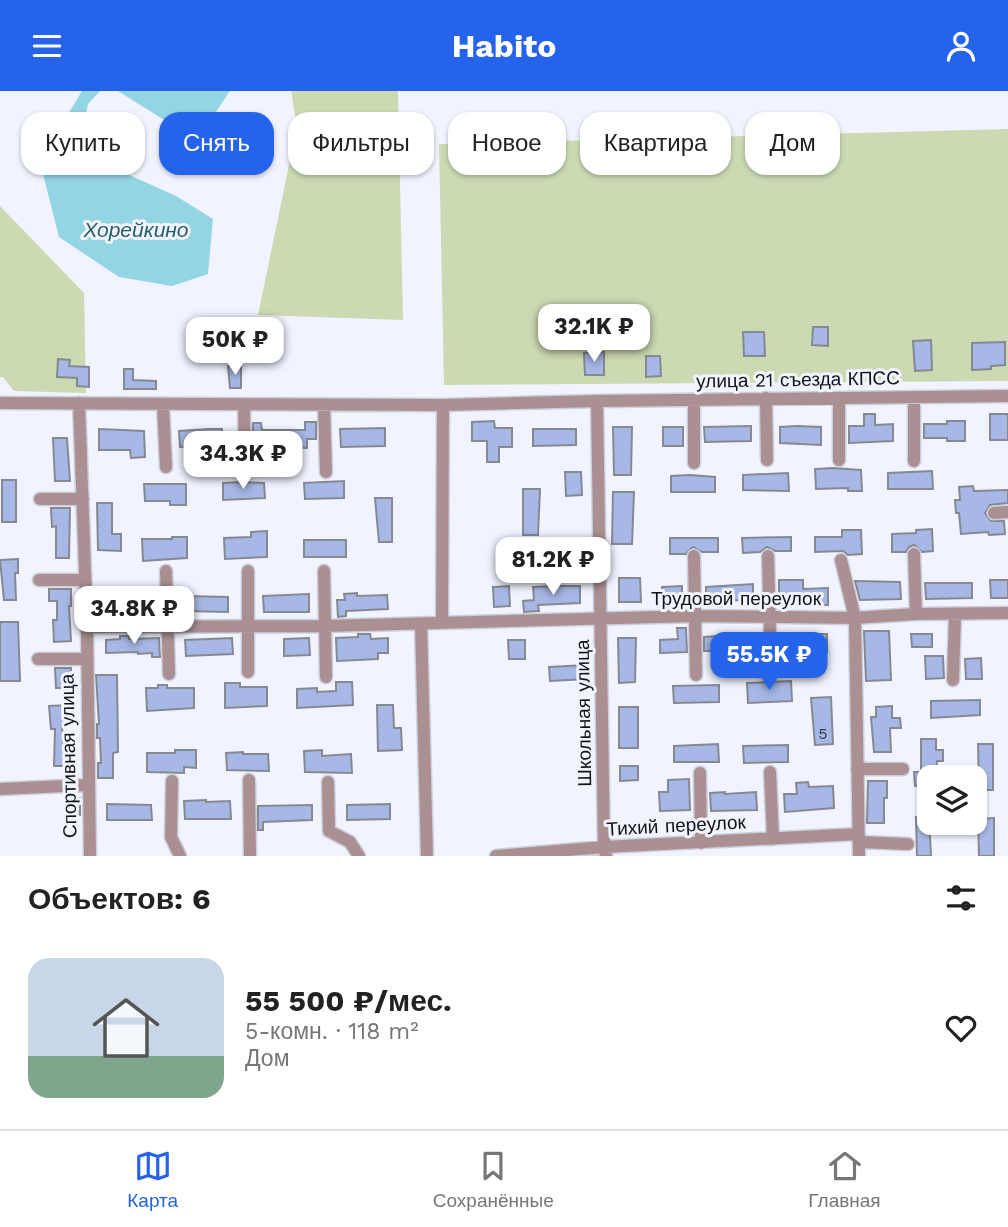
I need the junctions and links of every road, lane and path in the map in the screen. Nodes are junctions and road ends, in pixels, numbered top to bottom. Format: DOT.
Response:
graph roads {
  1 [pos="1008,396"];
  2 [pos="914,397"];
  3 [pos="766,398"];
  4 [pos="839,398"];
  5 [pos="694,400"];
  6 [pos="597,401"];
  7 [pos="0,403"];
  8 [pos="79,403"];
  9 [pos="163,405"];
  10 [pos="244,405"];
  11 [pos="324,405"];
  12 [pos="443,405"];
  13 [pos="767,460"];
  14 [pos="839,460"];
  15 [pos="914,461"];
  16 [pos="245,463"];
  17 [pos="694,463"];
  18 [pos="166,467"];
  19 [pos="326,472"];
  20 [pos="40,499"];
  21 [pos="83,499"];
  22 [pos="1008,512"];
  23 [pos="994,513"];
  24 [pos="914,554"];
  25 [pos="694,556"];
  26 [pos="768,556"];
  27 [pos="841,560"];
  28 [pos="166,571"];
  29 [pos="248,571"];
  30 [pos="324,571"];
  31 [pos="39,580"];
  32 [pos="84,580"];
  33 [pos="1008,613"];
  34 [pos="916,614"];
  35 [pos="955,614"];
  36 [pos="695,616"];
  37 [pos="769,616"];
  38 [pos="601,618"];
  39 [pos="855,618"];
  40 [pos="442,622"];
  41 [pos="421,624"];
  42 [pos="248,626"];
  43 [pos="325,626"];
  44 [pos="87,627"];
  45 [pos="166,627"];
  46 [pos="38,659"];
  47 [pos="86,659"];
  48 [pos="248,672"];
  49 [pos="771,673"];
  50 [pos="169,674"];
  51 [pos="696,675"];
  52 [pos="326,677"];
  53 [pos="953,680"];
  54 [pos="858,769"];
  55 [pos="902,769"];
  56 [pos="770,772"];
  57 [pos="700,773"];
  58 [pos="249,779"];
  59 [pos="172,781"];
  60 [pos="328,782"];
  61 [pos="87,785"];
  62 [pos="0,789"];
  63 [pos="859,838"];
  64 [pos="773,839"];
  65 [pos="701,843"];
  66 [pos="908,844"];
  67 [pos="605,852"];
  68 [pos="90,856"];
  69 [pos="180,856"];
  70 [pos="250,856"];
  71 [pos="359,856"];
  72 [pos="427,856"];
  73 [pos="496,856"];
  74 [pos="859,856"];
  1 -- 2 [label="street, улица 21 съезда КПСС"];
  2 -- 4 [label="street, улица 21 съезда КПСС"];
  2 -- 15 [label="street"];
  3 -- 4 [label="street, улица 21 съезда КПСС"];
  3 -- 5 [label="street, улица 21 съезда КПСС"];
  3 -- 13 [label="street"];
  4 -- 14 [label="street"];
  5 -- 6 [label="street, улица 21 съезда КПСС"];
  5 -- 17 [label="street"];
  6 -- 12 [label="street, улица 21 съезда КПСС"];
  6 -- 38 [label="street, Школьная улица"];
  7 -- 8 [label="street, улица 21 съезда КПСС"];
  8 -- 9 [label="street, улица 21 съезда КПСС"];
  8 -- 21 [label="street, Спортивная улица"];
  9 -- 10 [label="street, улица 21 съезда КПСС"];
  9 -- 18 [label="street"];
  10 -- 11 [label="street, улица 21 съезда КПСС"];
  10 -- 16 [label="street"];
  11 -- 12 [label="street, улица 21 съезда КПСС"];
  11 -- 19 [label="street"];
  12 -- 40 [label="street"];
  20 -- 21 [label="street"];
  21 -- 32 [label="street, Спортивная улица"];
  22 -- 23 [label="street"];
  24 -- 34 [label="street"];
  25 -- 36 [label="street"];
  26 -- 37 [label="street"];
  27 -- 39 [label="street"];
  28 -- 45 [label="street"];
  29 -- 42 [label="street"];
  30 -- 43 [label="street"];
  31 -- 32 [label="street"];
  32 -- 44 [label="street, Спортивная улица"];
  33 -- 35 [label="street, Трудовой переулок"];
  34 -- 35 [label="street, Трудовой переулок"];
  34 -- 39 [label="street, Трудовой переулок"];
  35 -- 53 [label="street"];
  36 -- 37 [label="street, Трудовой переулок"];
  36 -- 38 [label="street, Трудовой переулок"];
  36 -- 51 [label="street"];
  37 -- 39 [label="street, Трудовой переулок"];
  37 -- 49 [label="street"];
  38 -- 40 [label="street, Трудовой переулок"];
  38 -- 67 [label="street, Школьная улица"];
  39 -- 54 [label="street"];
  40 -- 41 [label="street, Трудовой переулок"];
  41 -- 43 [label="street, Трудовой переулок"];
  41 -- 72 [label="street"];
  42 -- 43 [label="street, Трудовой переулок"];
  42 -- 45 [label="street, Трудовой переулок"];
  42 -- 48 [label="street"];
  43 -- 52 [label="street"];
  44 -- 45 [label="street, Трудовой переулок"];
  44 -- 47 [label="street, Спортивная улица"];
  45 -- 50 [label="street"];
  46 -- 47 [label="street"];
  47 -- 61 [label="street, Спортивная улица"];
  54 -- 55 [label="street"];
  54 -- 63 [label="street"];
  56 -- 64 [label="street"];
  57 -- 65 [label="street"];
  58 -- 70 [label="street"];
  59 -- 69 [label="street"];
  60 -- 71 [label="street"];
  61 -- 62 [label="street"];
  61 -- 68 [label="street, Спортивная улица"];
  63 -- 64 [label="street, Тихий переулок"];
  63 -- 66 [label="street, Тихий переулок"];
  63 -- 74 [label="street"];
  64 -- 65 [label="street, Тихий переулок"];
  65 -- 67 [label="street, Тихий переулок"];
  67 -- 73 [label="street, Тихий переулок"];
}
